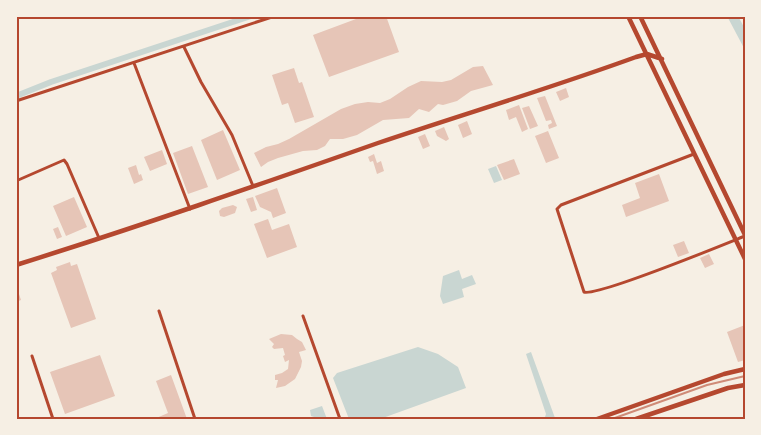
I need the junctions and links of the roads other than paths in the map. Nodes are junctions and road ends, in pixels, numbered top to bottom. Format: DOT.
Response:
graph roads {
  1 [pos="276,16"];
  2 [pos="628,16"];
  3 [pos="640,16"];
  4 [pos="184,46"];
  5 [pos="647,54"];
  6 [pos="662,59"];
  7 [pos="134,63"];
  8 [pos="16,101"];
  9 [pos="694,154"];
  10 [pos="16,181"];
  11 [pos="254,187"];
  12 [pos="190,210"];
  13 [pos="745,235"];
  14 [pos="100,239"];
  15 [pos="736,240"];
  16 [pos="745,259"];
  17 [pos="16,265"];
  18 [pos="159,311"];
  19 [pos="303,316"];
  20 [pos="32,356"];
  21 [pos="745,369"];
  22 [pos="745,385"];
  23 [pos="610,417"];
  24 [pos="54,419"];
  25 [pos="195,419"];
  26 [pos="340,419"];
  27 [pos="597,419"];
  28 [pos="636,419"];
  1 -- 4 [label="street"];
  2 -- 5 [label="street"];
  3 -- 6 [label="street"];
  4 -- 7 [label="street"];
  4 -- 11 [label="street"];
  5 -- 6 [label="street"];
  5 -- 9 [label="street"];
  5 -- 11 [label="street"];
  6 -- 13 [label="street"];
  7 -- 8 [label="street"];
  7 -- 12 [label="street"];
  9 -- 15 [label="street"];
  9 -- 15 [label="street"];
  10 -- 14 [label="street"];
  11 -- 12 [label="street"];
  12 -- 14 [label="street"];
  13 -- 15 [label="street"];
  14 -- 17 [label="street"];
  15 -- 16 [label="street"];
  18 -- 25 [label="street"];
  19 -- 26 [label="street"];
  20 -- 24 [label="street"];
  21 -- 23 [label="street"];
  22 -- 28 [label="street"];
  23 -- 27 [label="street"];
}
